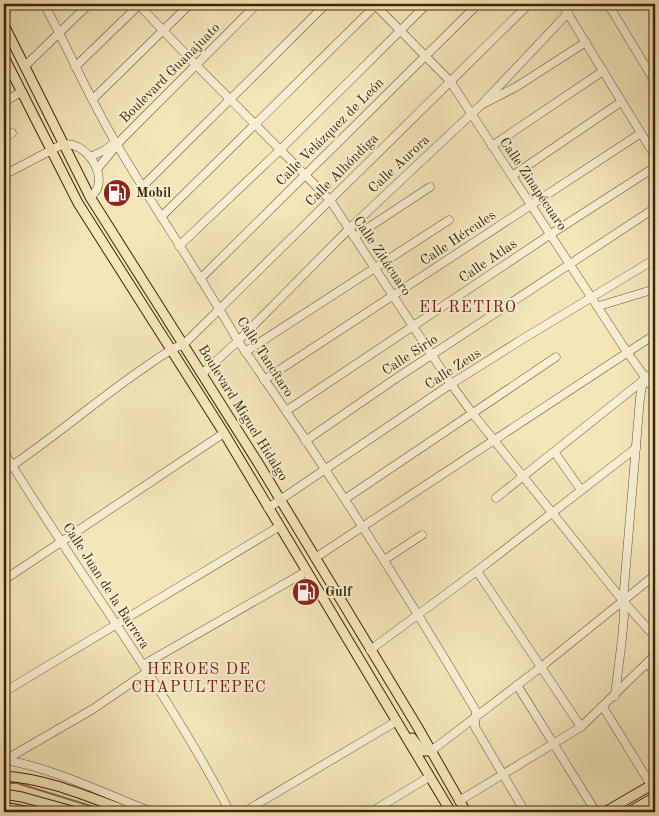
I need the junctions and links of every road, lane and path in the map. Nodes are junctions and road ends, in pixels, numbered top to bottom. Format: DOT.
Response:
graph roads {
  1 [pos="44,4"];
  2 [pos="89,4"];
  3 [pos="139,4"];
  4 [pos="190,4"];
  5 [pos="257,4"];
  6 [pos="326,4"];
  7 [pos="375,4"];
  8 [pos="427,4"];
  9 [pos="478,4"];
  10 [pos="529,4"];
  11 [pos="562,4"];
  12 [pos="608,4"];
  13 [pos="652,4"];
  14 [pos="655,8"];
  15 [pos="568,13"];
  16 [pos="4,24"];
  17 [pos="163,30"];
  18 [pos="400,30"];
  19 [pos="59,32"];
  20 [pos="586,42"];
  21 [pos="424,56"];
  22 [pos="4,57"];
  23 [pos="195,64"];
  24 [pos="25,66"];
  25 [pos="75,67"];
  26 [pos="603,71"];
  27 [pos="450,81"];
  28 [pos="655,82"];
  29 [pos="21,92"];
  30 [pos="229,98"];
  31 [pos="93,99"];
  32 [pos="4,102"];
  33 [pos="621,102"];
  34 [pos="481,105"];
  35 [pos="471,113"];
  36 [pos="255,124"];
  37 [pos="12,133"];
  38 [pos="641,133"];
  39 [pos="4,138"];
  40 [pos="118,142"];
  41 [pos="64,144"];
  42 [pos="492,146"];
  43 [pos="280,149"];
  44 [pos="53,154"];
  45 [pos="655,156"];
  46 [pos="90,157"];
  47 [pos="655,167"];
  48 [pos="97,169"];
  49 [pos="305,174"];
  50 [pos="4,175"];
  51 [pos="512,176"];
  52 [pos="142,187"];
  53 [pos="430,187"];
  54 [pos="90,197"];
  55 [pos="330,200"];
  56 [pos="531,204"];
  57 [pos="655,208"];
  58 [pos="161,217"];
  59 [pos="449,220"];
  60 [pos="349,229"];
  61 [pos="551,234"];
  62 [pos="354,237"];
  63 [pos="179,246"];
  64 [pos="655,259"];
  65 [pos="571,264"];
  66 [pos="374,266"];
  67 [pos="200,279"];
  68 [pos="655,289"];
  69 [pos="394,296"];
  70 [pos="592,296"];
  71 [pos="599,306"];
  72 [pos="220,309"];
  73 [pos="413,326"];
  74 [pos="654,335"];
  75 [pos="238,341"];
  76 [pos="184,344"];
  77 [pos="171,350"];
  78 [pos="245,352"];
  79 [pos="627,352"];
  80 [pos="432,355"];
  81 [pos="556,357"];
  82 [pos="655,372"];
  83 [pos="202,374"];
  84 [pos="647,378"];
  85 [pos="264,380"];
  86 [pos="451,384"];
  87 [pos="655,391"];
  88 [pos="286,411"];
  89 [pos="473,414"];
  90 [pos="224,433"];
  91 [pos="494,440"];
  92 [pos="305,441"];
  93 [pos="636,448"];
  94 [pos="4,452"];
  95 [pos="555,453"];
  96 [pos="12,466"];
  97 [pos="325,469"];
  98 [pos="4,471"];
  99 [pos="523,476"];
  100 [pos="582,490"];
  101 [pos="496,498"];
  102 [pos="345,499"];
  103 [pos="281,500"];
  104 [pos="268,508"];
  105 [pos="550,512"];
  106 [pos="280,526"];
  107 [pos="364,526"];
  108 [pos="422,535"];
  109 [pos="62,542"];
  110 [pos="315,558"];
  111 [pos="384,560"];
  112 [pos="307,571"];
  113 [pos="477,571"];
  114 [pos="655,575"];
  115 [pos="4,580"];
  116 [pos="623,602"];
  117 [pos="419,614"];
  118 [pos="115,626"];
  119 [pos="655,638"];
  120 [pos="370,650"];
  121 [pos="655,655"];
  122 [pos="648,663"];
  123 [pos="143,665"];
  124 [pos="541,667"];
  125 [pos="148,672"];
  126 [pos="655,675"];
  127 [pos="517,685"];
  128 [pos="4,692"];
  129 [pos="614,696"];
  130 [pos="603,707"];
  131 [pos="476,717"];
  132 [pos="399,724"];
  133 [pos="581,727"];
  134 [pos="554,744"];
  135 [pos="430,751"];
  136 [pos="4,760"];
  137 [pos="503,775"];
  138 [pos="4,776"];
  139 [pos="429,777"];
  140 [pos="653,784"];
  141 [pos="4,794"];
  142 [pos="655,796"];
  143 [pos="459,801"];
  144 [pos="4,807"];
  145 [pos="28,812"];
  146 [pos="76,812"];
  147 [pos="130,812"];
  148 [pos="152,812"];
  149 [pos="230,812"];
  150 [pos="244,812"];
  151 [pos="371,812"];
  152 [pos="451,812"];
  153 [pos="466,812"];
  154 [pos="525,812"];
  155 [pos="596,812"];
  156 [pos="605,812"];
  157 [pos="629,812"];
  1 -- 19 [label="street, Calle Tancítaro"];
  2 -- 19 [label="street"];
  3 -- 17 [label="street, Calle Zitácuaro"];
  3 -- 25 [label="street"];
  4 -- 17 [label="street"];
  5 -- 23 [label="street, Boulevard Guanajuato"];
  6 -- 30 [label="street"];
  7 -- 18 [label="street, Calle Zinapécuaro"];
  7 -- 36 [label="street"];
  8 -- 18 [label="street"];
  9 -- 21 [label="street, Calle Velázquez de León"];
  10 -- 27 [label="street, Calle Alhóndiga"];
  11 -- 15 [label="street"];
  12 -- 28 [label="street"];
  13 -- 14 [label="street"];
  15 -- 20 [label="street"];
  15 -- 34 [label="street, Calle Aurora"];
  16 -- 24 [label="main road, Boulevard Miguel Hidalgo"];
  17 -- 23 [label="street, Calle Zitácuaro"];
  17 -- 31 [label="street"];
  18 -- 21 [label="street, Calle Zinapécuaro"];
  18 -- 43 [label="street"];
  19 -- 24 [label="street"];
  19 -- 25 [label="street, Calle Tancítaro"];
  20 -- 26 [label="street"];
  20 -- 34 [label="street"];
  21 -- 27 [label="street, Calle Zinapécuaro"];
  21 -- 49 [label="street, Calle Velázquez de León"];
  22 -- 29 [label="main road, Boulevard Miguel Hidalgo"];
  23 -- 30 [label="street, Calle Zitácuaro"];
  23 -- 40 [label="street, Boulevard Guanajuato"];
  24 -- 41 [label="main road, Boulevard Miguel Hidalgo"];
  25 -- 31 [label="street, Calle Tancítaro"];
  26 -- 33 [label="street"];
  26 -- 42 [label="street"];
  27 -- 35 [label="street, Calle Zinapécuaro"];
  27 -- 55 [label="street, Calle Alhóndiga"];
  29 -- 32 [label="street"];
  29 -- 44 [label="main road, Boulevard Miguel Hidalgo"];
  30 -- 36 [label="street, Calle Zitácuaro"];
  30 -- 52 [label="street"];
  31 -- 40 [label="street, Calle Tancítaro"];
  33 -- 38 [label="street"];
  33 -- 51 [label="street"];
  34 -- 35 [label="street, Calle Aurora"];
  35 -- 42 [label="street, Calle Zinapécuaro"];
  35 -- 60 [label="street, Calle Aurora"];
  36 -- 43 [label="street, Calle Zitácuaro"];
  36 -- 58 [label="street"];
  37 -- 39 [label="street"];
  38 -- 45 [label="street"];
  38 -- 56 [label="street, Calle Hércules"];
  40 -- 46 [label="street, Boulevard Guanajuato"];
  40 -- 48 [label="street, Boulevard Guanajuato"];
  40 -- 52 [label="street, Calle Tancítaro"];
  41 -- 44 [label="street"];
  41 -- 46 [label="street"];
  41 -- 54 [label="main road, Boulevard Miguel Hidalgo"];
  42 -- 51 [label="street, Calle Zinapécuaro"];
  43 -- 49 [label="street, Calle Zitácuaro"];
  43 -- 63 [label="street"];
  44 -- 50 [label="street"];
  44 -- 54 [label="main road"];
  44 -- 77 [label="main road, Boulevard Miguel Hidalgo"];
  46 -- 48 [label="street"];
  47 -- 61 [label="street, Calle Atlas"];
  48 -- 54 [label="street"];
  49 -- 55 [label="street, Calle Zitácuaro"];
  49 -- 67 [label="street, Calle Velázquez de León"];
  51 -- 56 [label="street, Calle Zinapécuaro"];
  52 -- 58 [label="street, Calle Tancítaro"];
  53 -- 62 [label="street"];
  54 -- 76 [label="main road, Boulevard Miguel Hidalgo"];
  55 -- 60 [label="street, Calle Zitácuaro"];
  55 -- 72 [label="street, Calle Alhóndiga"];
  56 -- 61 [label="street, Calle Zinapécuaro"];
  56 -- 69 [label="street, Calle Hércules"];
  57 -- 65 [label="street, Calle Sirio"];
  58 -- 63 [label="street, Calle Tancítaro"];
  59 -- 66 [label="street"];
  60 -- 62 [label="street, Calle Zitácuaro"];
  60 -- 75 [label="street, Calle Aurora"];
  61 -- 65 [label="street, Calle Zinapécuaro"];
  61 -- 73 [label="street, Calle Atlas"];
  62 -- 66 [label="street, Calle Zitácuaro"];
  63 -- 67 [label="street, Calle Tancítaro"];
  64 -- 70 [label="street, Calle Zeus"];
  65 -- 70 [label="street, Calle Zinapécuaro"];
  65 -- 80 [label="street, Calle Sirio"];
  66 -- 69 [label="street, Calle Zitácuaro"];
  66 -- 78 [label="street"];
  67 -- 72 [label="street, Calle Tancítaro"];
  68 -- 71 [label="street"];
  69 -- 73 [label="street, Calle Zitácuaro"];
  69 -- 85 [label="street, Calle Hércules"];
  70 -- 71 [label="street, Calle Zinapécuaro"];
  70 -- 86 [label="street, Calle Zeus"];
  71 -- 79 [label="street, Calle Zinapécuaro"];
  72 -- 75 [label="street, Calle Tancítaro"];
  72 -- 76 [label="street, Calle Alhóndiga"];
  73 -- 80 [label="street, Calle Zitácuaro"];
  73 -- 88 [label="street, Calle Atlas"];
  74 -- 79 [label="street"];
  75 -- 78 [label="street, Calle Tancítaro"];
  75 -- 83 [label="street, Calle Aurora"];
  76 -- 77 [label="street, Calle Alhóndiga"];
  76 -- 83 [label="main road, Boulevard Miguel Hidalgo"];
  77 -- 90 [label="main road, Boulevard Miguel Hidalgo"];
  77 -- 96 [label="street, Calle Alhóndiga"];
  78 -- 85 [label="street, Calle Tancítaro"];
  79 -- 84 [label="street, Calle Zinapécuaro"];
  79 -- 91 [label="street"];
  80 -- 86 [label="street, Calle Zitácuaro"];
  80 -- 92 [label="street, Calle Sirio"];
  81 -- 89 [label="street"];
  82 -- 84 [label="street"];
  83 -- 103 [label="main road, Boulevard Miguel Hidalgo"];
  84 -- 87 [label="street, Calle Zinapécuaro"];
  84 -- 93 [label="street"];
  84 -- 95 [label="street"];
  85 -- 88 [label="street, Calle Tancítaro"];
  86 -- 89 [label="street, Calle Zitácuaro"];
  86 -- 97 [label="street, Calle Zeus"];
  88 -- 92 [label="street, Calle Tancítaro"];
  89 -- 91 [label="street, Calle Zitácuaro"];
  89 -- 102 [label="street"];
  90 -- 104 [label="main road, Boulevard Miguel Hidalgo"];
  90 -- 109 [label="street"];
  91 -- 99 [label="street, Calle Zitácuaro"];
  91 -- 107 [label="street"];
  92 -- 97 [label="street, Calle Tancítaro"];
  93 -- 100 [label="street"];
  93 -- 116 [label="street"];
  94 -- 96 [label="street, Calle Juan de la Barrera"];
  95 -- 99 [label="street"];
  95 -- 100 [label="street"];
  96 -- 98 [label="street, Calle Alhóndiga"];
  96 -- 109 [label="street, Calle Juan de la Barrera"];
  97 -- 102 [label="street, Calle Tancítaro"];
  97 -- 103 [label="street, Calle Zeus"];
  99 -- 101 [label="street"];
  99 -- 105 [label="street, Calle Zitácuaro"];
  100 -- 105 [label="street"];
  102 -- 107 [label="street, Calle Tancítaro"];
  103 -- 104 [label="street, Calle Zeus"];
  103 -- 110 [label="main road, Boulevard Miguel Hidalgo"];
  104 -- 106 [label="main road, Boulevard Miguel Hidalgo"];
  105 -- 113 [label="street"];
  105 -- 116 [label="street, Calle Zitácuaro"];
  106 -- 112 [label="main road, Boulevard Miguel Hidalgo"];
  106 -- 118 [label="street"];
  107 -- 110 [label="street"];
  107 -- 111 [label="street, Calle Tancítaro"];
  108 -- 111 [label="street"];
  109 -- 115 [label="street"];
  109 -- 118 [label="street, Calle Juan de la Barrera"];
  110 -- 120 [label="main road, Boulevard Miguel Hidalgo"];
  111 -- 117 [label="street, Calle Tancítaro"];
  112 -- 123 [label="street"];
  112 -- 132 [label="main road, Boulevard Miguel Hidalgo"];
  113 -- 117 [label="street"];
  113 -- 124 [label="street"];
  114 -- 116 [label="street"];
  116 -- 119 [label="street, Calle Zitácuaro"];
  116 -- 124 [label="street"];
  116 -- 129 [label="street"];
  117 -- 120 [label="street"];
  117 -- 131 [label="street, Calle Tancítaro"];
  118 -- 123 [label="street, Calle Juan de la Barrera"];
  118 -- 128 [label="street"];
  120 -- 135 [label="main road, Boulevard Miguel Hidalgo"];
  121 -- 122 [label="street"];
  122 -- 126 [label="street"];
  122 -- 129 [label="street"];
  123 -- 125 [label="street, Calle Juan de la Barrera"];
  124 -- 127 [label="street"];
  124 -- 133 [label="street"];
  125 -- 136 [label="street"];
  125 -- 149 [label="street, Calle Juan de la Barrera"];
  127 -- 131 [label="street"];
  127 -- 134 [label="street"];
  129 -- 130 [label="street"];
  130 -- 133 [label="street"];
  130 -- 140 [label="street"];
  131 -- 135 [label="street"];
  131 -- 137 [label="street, Calle Tancítaro"];
  132 -- 135 [label="main road"];
  132 -- 139 [label="main road, Boulevard Miguel Hidalgo"];
  132 -- 150 [label="street"];
  133 -- 134 [label="street"];
  134 -- 137 [label="street"];
  134 -- 155 [label="street"];
  135 -- 143 [label="main road, Boulevard Miguel Hidalgo"];
  136 -- 148 [label="street"];
  137 -- 143 [label="street"];
  137 -- 154 [label="street, Calle Tancítaro"];
  138 -- 147 [label="main road"];
  139 -- 151 [label="street"];
  139 -- 152 [label="main road, Boulevard Miguel Hidalgo"];
  140 -- 156 [label="main road"];
  141 -- 146 [label="main road"];
  142 -- 157 [label="main road"];
  143 -- 153 [label="main road, Boulevard Miguel Hidalgo"];
  144 -- 145 [label="main road"];
}
